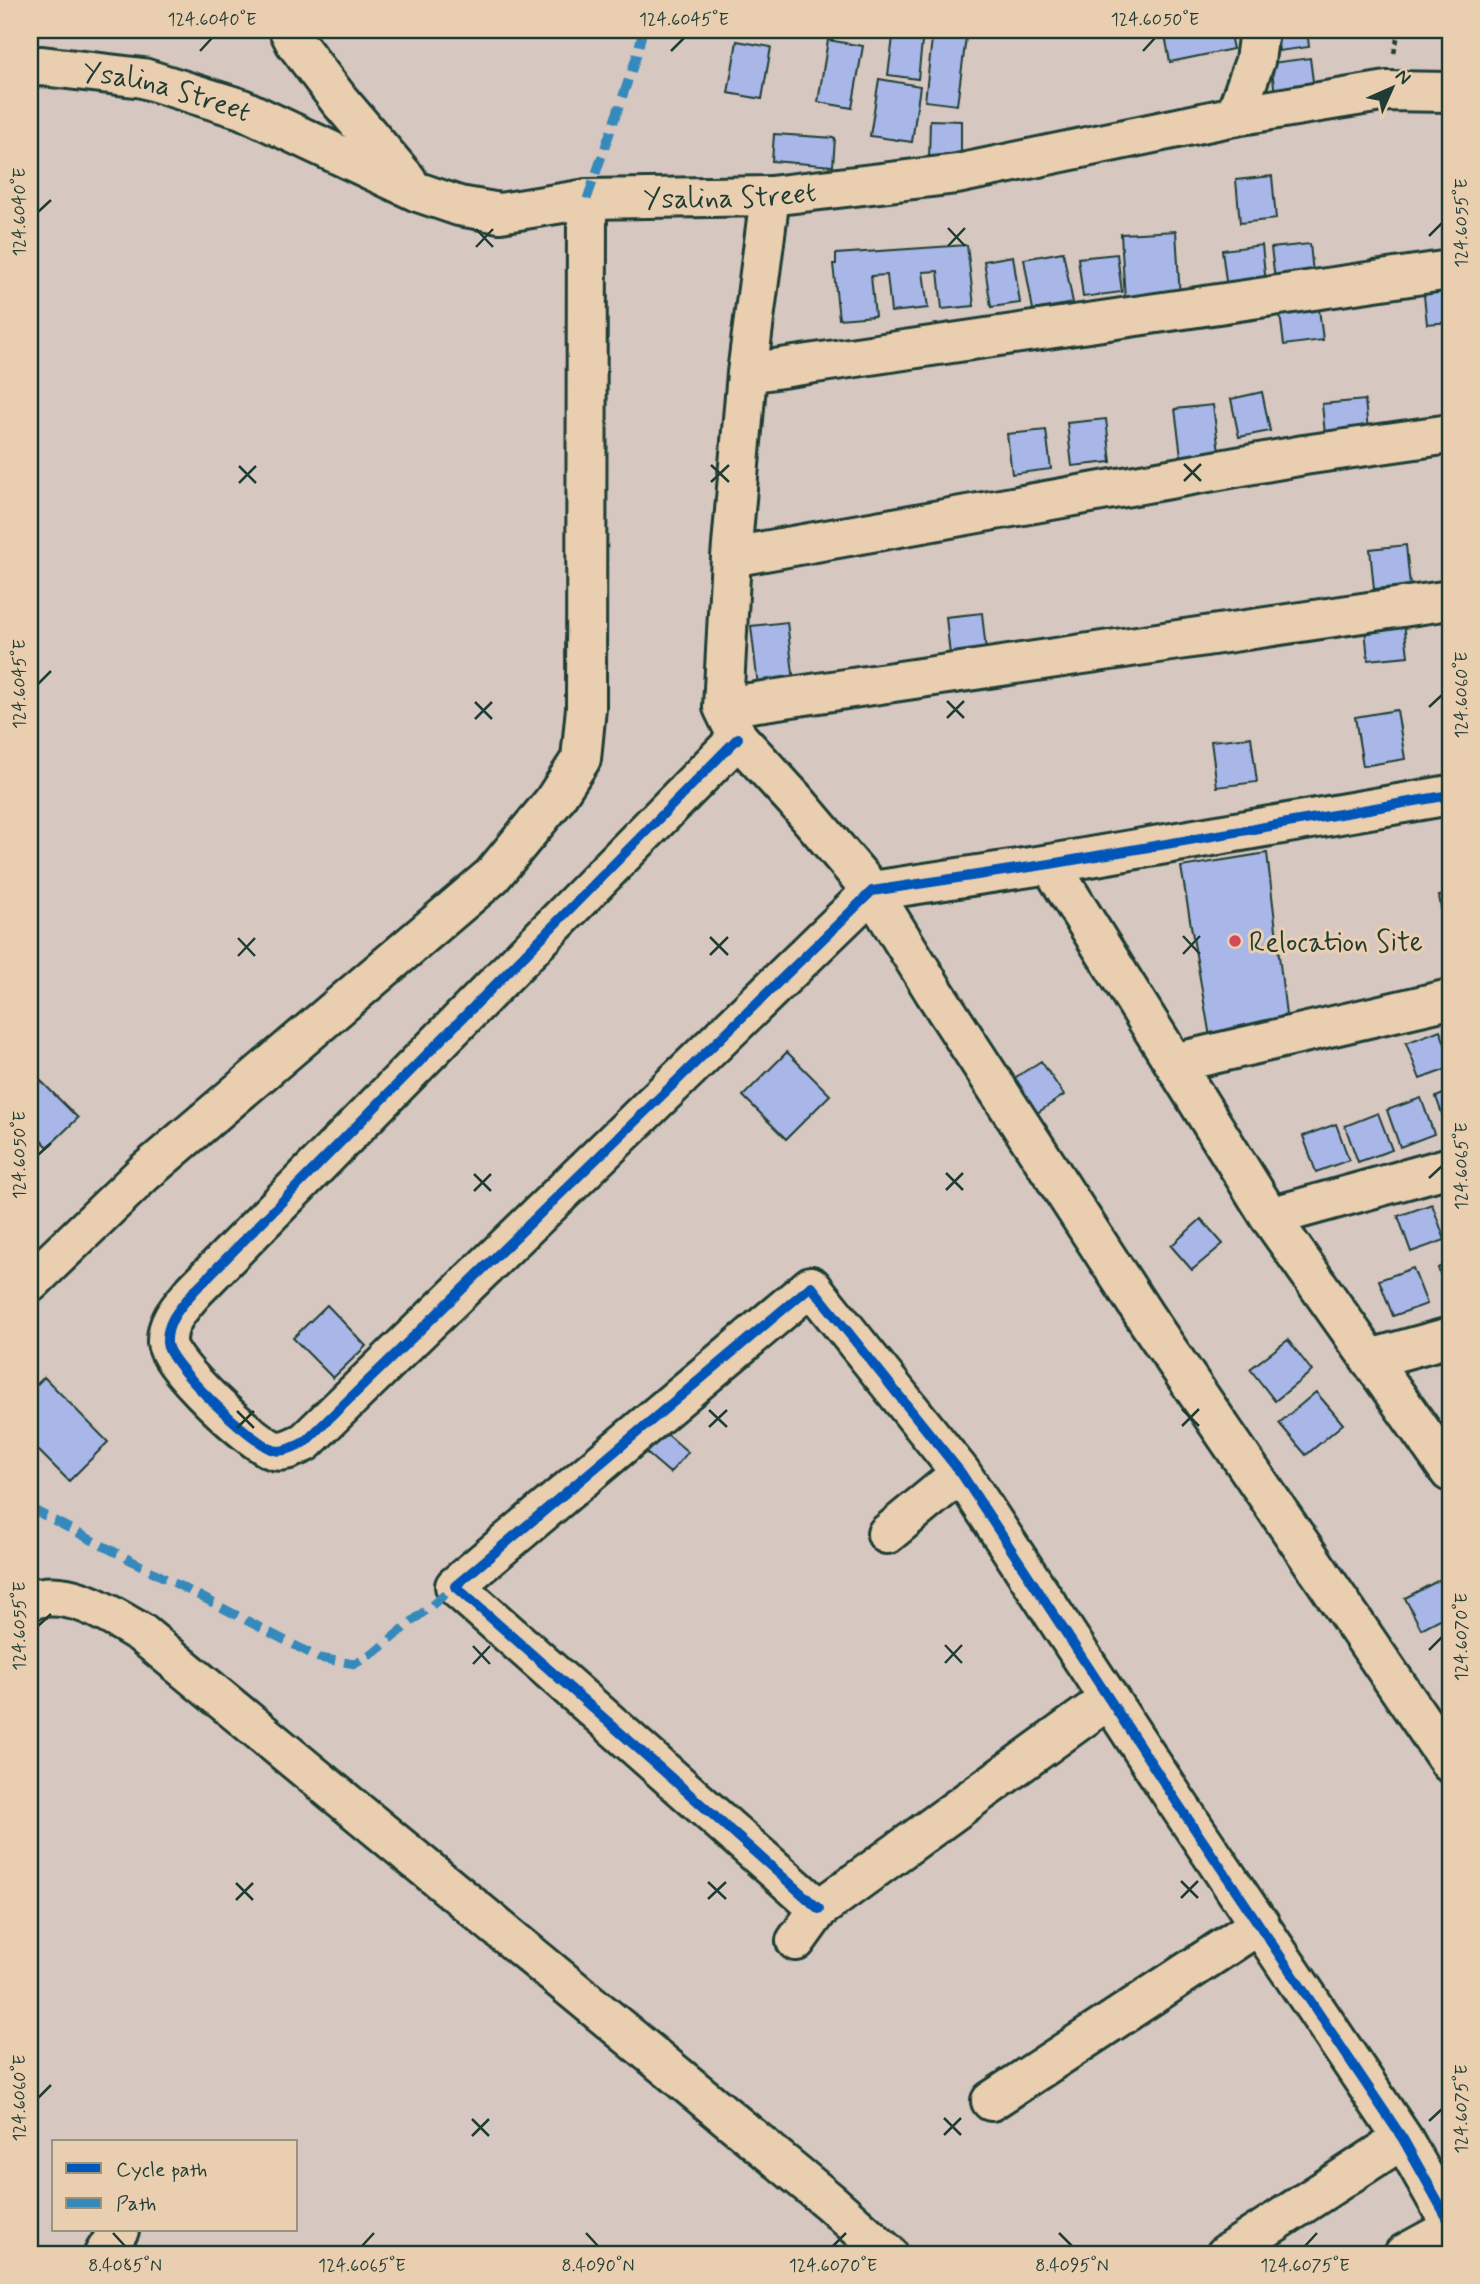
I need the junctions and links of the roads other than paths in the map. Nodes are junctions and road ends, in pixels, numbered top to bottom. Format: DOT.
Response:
graph roads {
  1 [pos="289,30"];
  2 [pos="1259,30"];
  3 [pos="30,67"];
  4 [pos="1450,92"];
  5 [pos="1236,116"];
  6 [pos="418,192"];
  7 [pos="769,196"];
  8 [pos="587,199"];
  9 [pos="1450,270"];
  10 [pos="747,373"];
  11 [pos="1450,434"];
  12 [pos="731,557"];
  13 [pos="1450,600"];
  14 [pos="730,722"];
  15 [pos="1450,795"];
  16 [pos="1050,864"];
  17 [pos="872,891"];
  18 [pos="1450,999"];
  19 [pos="1174,1063"];
  20 [pos="1450,1167"];
  21 [pos="1270,1217"];
  22 [pos="30,1283"];
  23 [pos="1450,1337"];
  24 [pos="1370,1359"];
  25 [pos="1450,1472"];
  26 [pos="961,1473"];
  27 [pos="887,1534"];
  28 [pos="30,1600"];
  29 [pos="1109,1699"];
  30 [pos="1450,1763"];
  31 [pos="819,1909"];
  32 [pos="1260,1924"];
  33 [pos="796,1941"];
  34 [pos="991,2101"];
  35 [pos="1403,2139"];
  36 [pos="1450,2223"];
  37 [pos="1450,2229"];
  38 [pos="118,2232"];
  39 [pos="104,2254"];
  40 [pos="888,2254"];
  41 [pos="1226,2254"];
  42 [pos="1404,2254"];
  1 -- 6 [label="street"];
  2 -- 5 [label="street"];
  3 -- 6 [label="street, Ysalina Street"];
  4 -- 5 [label="street, Ysalina Street"];
  5 -- 7 [label="street, Ysalina Street"];
  6 -- 8 [label="street, Ysalina Street"];
  7 -- 8 [label="street, Ysalina Street"];
  7 -- 10 [label="street"];
  8 -- 22 [label="street"];
  9 -- 10 [label="street"];
  10 -- 12 [label="street"];
  11 -- 12 [label="street"];
  12 -- 14 [label="street"];
  13 -- 14 [label="street"];
  14 -- 17 [label="street"];
  14 -- 17 [label="street"];
  15 -- 16 [label="street"];
  16 -- 17 [label="street"];
  16 -- 19 [label="street"];
  17 -- 30 [label="street"];
  18 -- 19 [label="street"];
  19 -- 21 [label="street"];
  20 -- 21 [label="street"];
  21 -- 24 [label="street"];
  23 -- 24 [label="street"];
  24 -- 25 [label="street"];
  26 -- 27 [label="street"];
  26 -- 29 [label="street"];
  26 -- 31 [label="street"];
  28 -- 40 [label="street"];
  29 -- 31 [label="street"];
  29 -- 32 [label="street"];
  31 -- 33 [label="street"];
  32 -- 34 [label="street"];
  32 -- 35 [label="street"];
  35 -- 36 [label="street"];
  35 -- 41 [label="street"];
  37 -- 42 [label="street"];
  38 -- 39 [label="street"];
}
